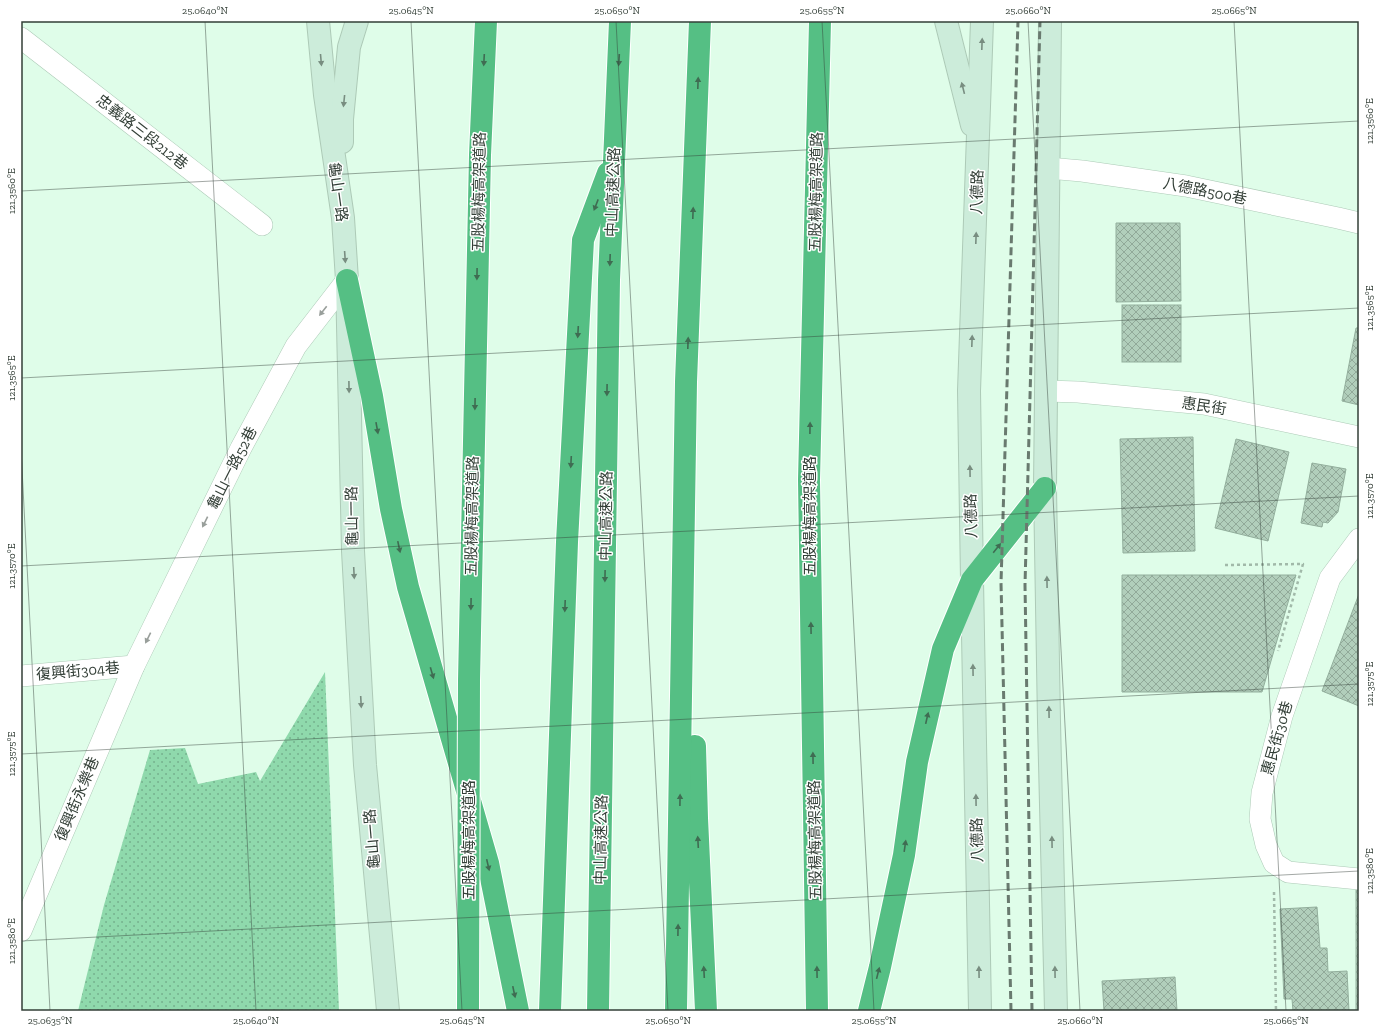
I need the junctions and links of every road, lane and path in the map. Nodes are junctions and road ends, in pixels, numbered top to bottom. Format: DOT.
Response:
graph roads {
  1 [pos="318,21"];
  2 [pos="357,21"];
  3 [pos="486,21"];
  4 [pos="620,21"];
  5 [pos="700,21"];
  6 [pos="820,21"];
  7 [pos="946,21"];
  8 [pos="982,21"];
  9 [pos="1050,21"];
  10 [pos="21,38"];
  11 [pos="978,153"];
  12 [pos="614,155"];
  13 [pos="1048,168"];
  14 [pos="343,218"];
  15 [pos="1359,223"];
  16 [pos="262,225"];
  17 [pos="347,280"];
  18 [pos="686,382"];
  19 [pos="1046,391"];
  20 [pos="1359,437"];
  21 [pos="1045,488"];
  22 [pos="1359,539"];
  23 [pos="1225,565"];
  24 [pos="972,580"];
  25 [pos="1276,656"];
  26 [pos="134,666"];
  27 [pos="21,676"];
  28 [pos="1274,863"];
  29 [pos="1359,879"];
  30 [pos="21,931"];
  31 [pos="388,1011"];
  32 [pos="468,1011"];
  33 [pos="518,1011"];
  34 [pos="550,1011"];
  35 [pos="598,1011"];
  36 [pos="676,1011"];
  37 [pos="706,1011"];
  38 [pos="817,1011"];
  39 [pos="869,1011"];
  40 [pos="980,1011"];
  41 [pos="1056,1011"];
  42 [pos="1276,1011"];
  1 -- 14 [label="street, 龜山一路, one-way"];
  2 -- 14 [label="street, one-way"];
  3 -- 32 [label="highway, 五股楊梅高架道路, one-way, bridge"];
  4 -- 12 [label="highway, 中山高速公路, one-way"];
  18 -- 5 [label="highway, one-way"];
  38 -- 6 [label="highway, 五股楊梅高架道路, one-way"];
  11 -- 7 [label="street, one-way"];
  11 -- 8 [label="street, 八德路, one-way"];
  9 -- 13 [label="street"];
  10 -- 16 [label="street, 忠義路三段212巷"];
  24 -- 11 [label="street, 八德路, one-way"];
  12 -- 34 [label="highway, one-way"];
  12 -- 35 [label="highway, 中山高速公路, one-way"];
  13 -- 15 [label="street, 八德路500巷"];
  13 -- 19 [label="street"];
  14 -- 17 [label="street, 龜山一路, one-way"];
  17 -- 26 [label="street, 龜山一路52巷, one-way"];
  17 -- 31 [label="street, 龜山一路, one-way"];
  17 -- 33 [label="highway, one-way"];
  36 -- 18 [label="highway, one-way"];
  37 -- 18 [label="highway, one-way"];
  19 -- 20 [label="street, 惠民街"];
  19 -- 21 [label="street"];
  24 -- 21 [label="highway, one-way"];
  41 -- 21 [label="street, one-way"];
  22 -- 28 [label="street, 惠民街30巷"];
  23 -- 25 [label="path"];
  39 -- 24 [label="highway, one-way"];
  40 -- 24 [label="street, 八德路, one-way"];
  26 -- 27 [label="street, 復興街304巷"];
  26 -- 30 [label="street, 復興街永樂巷"];
  28 -- 29 [label="street"];
  28 -- 42 [label="path"];
}
